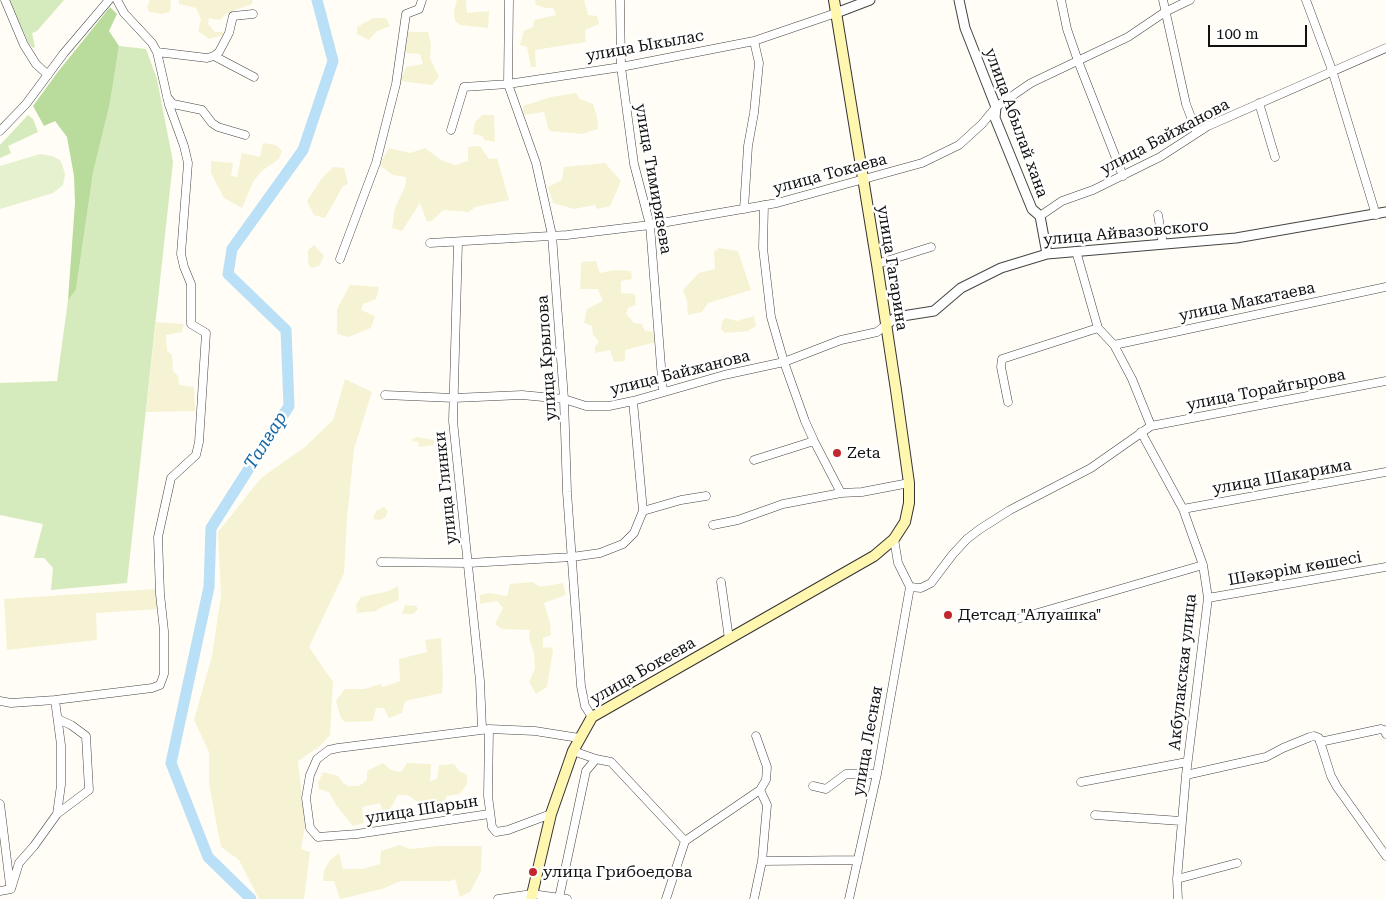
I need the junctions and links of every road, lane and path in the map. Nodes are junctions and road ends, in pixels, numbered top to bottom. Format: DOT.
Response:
graph roads {
  1 [pos="5,0"];
  2 [pos="109,0"];
  3 [pos="117,0"];
  4 [pos="422,0"];
  5 [pos="510,0"];
  6 [pos="620,0"];
  7 [pos="834,0"];
  8 [pos="870,0"];
  9 [pos="959,0"];
  10 [pos="1061,0"];
  11 [pos="1163,0"];
  12 [pos="1190,0"];
  13 [pos="1306,0"];
  14 [pos="1165,12"];
  15 [pos="836,13"];
  16 [pos="253,14"];
  17 [pos="754,41"];
  18 [pos="1386,48"];
  19 [pos="157,52"];
  20 [pos="214,56"];
  21 [pos="1078,61"];
  22 [pos="621,67"];
  23 [pos="1332,70"];
  24 [pos="48,75"];
  25 [pos="254,77"];
  26 [pos="508,84"];
  27 [pos="167,97"];
  28 [pos="1259,103"];
  29 [pos="996,107"];
  30 [pos="0,130"];
  31 [pos="452,130"];
  32 [pos="1197,133"];
  33 [pos="245,135"];
  34 [pos="1274,157"];
  35 [pos="1123,176"];
  36 [pos="863,180"];
  37 [pos="764,205"];
  38 [pos="744,209"];
  39 [pos="1386,212"];
  40 [pos="1376,214"];
  41 [pos="1158,215"];
  42 [pos="1040,216"];
  43 [pos="650,225"];
  44 [pos="552,235"];
  45 [pos="430,243"];
  46 [pos="458,243"];
  47 [pos="1163,244"];
  48 [pos="931,247"];
  49 [pos="1076,251"];
  50 [pos="1047,254"];
  51 [pos="340,259"];
  52 [pos="878,264"];
  53 [pos="1386,287"];
  54 [pos="883,308"];
  55 [pos="896,317"];
  56 [pos="886,325"];
  57 [pos="1098,328"];
  58 [pos="1114,344"];
  59 [pos="784,362"];
  60 [pos="1386,381"];
  61 [pos="663,392"];
  62 [pos="385,395"];
  63 [pos="454,398"];
  64 [pos="564,399"];
  65 [pos="633,401"];
  66 [pos="1008,402"];
  67 [pos="1151,426"];
  68 [pos="1141,432"];
  69 [pos="814,442"];
  70 [pos="754,460"];
  71 [pos="1386,472"];
  72 [pos="909,483"];
  73 [pos="842,493"];
  74 [pos="706,496"];
  75 [pos="1183,509"];
  76 [pos="643,511"];
  77 [pos="713,526"];
  78 [pos="894,539"];
  79 [pos="572,557"];
  80 [pos="381,562"];
  81 [pos="469,563"];
  82 [pos="1203,565"];
  83 [pos="1386,567"];
  84 [pos="721,582"];
  85 [pos="910,587"];
  86 [pos="1208,598"];
  87 [pos="1017,619"];
  88 [pos="729,639"];
  89 [pos="55,700"];
  90 [pos="0,701"];
  91 [pos="592,717"];
  92 [pos="58,719"];
  93 [pos="486,729"];
  94 [pos="1386,734"];
  95 [pos="756,736"];
  96 [pos="579,738"];
  97 [pos="1320,742"];
  98 [pos="573,752"];
  99 [pos="596,759"];
  100 [pos="1188,762"];
  101 [pos="877,774"];
  102 [pos="1186,775"];
  103 [pos="1080,782"];
  104 [pos="814,786"];
  105 [pos="760,790"];
  106 [pos="0,804"];
  107 [pos="57,814"];
  108 [pos="489,814"];
  109 [pos="551,814"];
  110 [pos="1095,815"];
  111 [pos="1181,821"];
  112 [pos="1,828"];
  113 [pos="685,841"];
  114 [pos="1386,856"];
  115 [pos="858,860"];
  116 [pos="762,861"];
  117 [pos="1237,863"];
  118 [pos="1177,879"];
  119 [pos="11,889"];
  120 [pos="0,891"];
  121 [pos="531,897"];
  122 [pos="563,898"];
  123 [pos="498,899"];
  124 [pos="666,899"];
  125 [pos="754,899"];
  126 [pos="849,899"];
  127 [pos="1178,899"];
  1 -- 24 [label="street"];
  2 -- 24 [label="street"];
  3 -- 19 [label="street"];
  4 -- 51 [label="street"];
  5 -- 26 [label="street, улица Крылова"];
  6 -- 22 [label="street, улица Тимирязева"];
  7 -- 15 [label="main road, улица Гагарина"];
  8 -- 15 [label="street, улица Ыкылас"];
  9 -- 29 [label="street, улица Абылай хана"];
  10 -- 21 [label="street"];
  11 -- 14 [label="street"];
  12 -- 14 [label="street, улица Токаева"];
  13 -- 23 [label="street"];
  14 -- 21 [label="street, улица Токаева"];
  14 -- 32 [label="street"];
  15 -- 17 [label="street, улица Ыкылас"];
  15 -- 36 [label="main road, улица Гагарина"];
  16 -- 20 [label="street"];
  17 -- 22 [label="street, улица Ыкылас"];
  17 -- 38 [label="street"];
  18 -- 23 [label="street, улица Байжанова"];
  19 -- 20 [label="street"];
  19 -- 27 [label="street"];
  20 -- 25 [label="street"];
  21 -- 29 [label="street, улица Токаева"];
  21 -- 35 [label="street"];
  22 -- 26 [label="street, улица Ыкылас"];
  22 -- 43 [label="street, улица Тимирязева"];
  23 -- 28 [label="street, улица Байжанова"];
  23 -- 40 [label="street"];
  24 -- 30 [label="street"];
  26 -- 31 [label="street, улица Ыкылас"];
  26 -- 44 [label="street, улица Крылова"];
  27 -- 33 [label="street"];
  27 -- 89 [label="street"];
  28 -- 32 [label="street, улица Байжанова"];
  28 -- 34 [label="street"];
  29 -- 36 [label="street, улица Токаева"];
  29 -- 42 [label="street, улица Абылай хана"];
  32 -- 35 [label="street, улица Байжанова"];
  35 -- 42 [label="street, улица Байжанова"];
  36 -- 37 [label="street, улица Токаева"];
  36 -- 52 [label="main road, улица Гагарина"];
  37 -- 38 [label="street, улица Токаева"];
  37 -- 59 [label="street"];
  38 -- 43 [label="street, улица Токаева"];
  39 -- 40 [label="street, улица Айвазовского"];
  40 -- 47 [label="street, улица Айвазовского"];
  41 -- 47 [label="street"];
  42 -- 50 [label="street, улица Абылай хана"];
  43 -- 44 [label="street, улица Токаева"];
  43 -- 61 [label="street, улица Тимирязева"];
  44 -- 46 [label="street, улица Токаева"];
  44 -- 64 [label="street, улица Крылова"];
  45 -- 46 [label="street, улица Токаева"];
  46 -- 63 [label="street, улица Глинки"];
  47 -- 49 [label="street, улица Айвазовского"];
  48 -- 52 [label="street"];
  49 -- 50 [label="street, улица Айвазовского"];
  49 -- 57 [label="street"];
  50 -- 55 [label="street, улица Айвазовского"];
  52 -- 54 [label="main road, улица Гагарина"];
  53 -- 58 [label="street, улица Макатаева"];
  54 -- 55 [label="street"];
  54 -- 56 [label="main road, улица Гагарина"];
  55 -- 56 [label="street, улица Айвазовского"];
  56 -- 59 [label="street, улица Байжанова"];
  56 -- 72 [label="main road, улица Гагарина"];
  57 -- 58 [label="street"];
  57 -- 66 [label="street"];
  58 -- 67 [label="street"];
  59 -- 61 [label="street, улица Байжанова"];
  59 -- 69 [label="street"];
  60 -- 67 [label="street, улица Торайгырова"];
  61 -- 65 [label="street, улица Байжанова"];
  62 -- 63 [label="street, улица Байжанова"];
  63 -- 64 [label="street, улица Байжанова"];
  63 -- 81 [label="street, улица Глинки"];
  64 -- 65 [label="street, улица Байжанова"];
  64 -- 79 [label="street, улица Крылова"];
  65 -- 76 [label="street"];
  67 -- 68 [label="street"];
  68 -- 75 [label="street, Акбулакская улица"];
  68 -- 85 [label="street"];
  69 -- 70 [label="street"];
  69 -- 73 [label="street"];
  71 -- 75 [label="street, улица Шакарима"];
  72 -- 73 [label="street"];
  72 -- 78 [label="main road, улица Гагарина"];
  73 -- 77 [label="street"];
  74 -- 76 [label="street"];
  75 -- 82 [label="street, Акбулакская улица"];
  76 -- 79 [label="street"];
  78 -- 85 [label="street"];
  78 -- 88 [label="main road, улица Бокеева"];
  79 -- 81 [label="street"];
  79 -- 91 [label="street, улица Крылова"];
  80 -- 81 [label="street"];
  81 -- 93 [label="street, улица Глинки"];
  82 -- 86 [label="street, Акбулакская улица"];
  82 -- 87 [label="street"];
  83 -- 86 [label="street, Шәкәрім көшесі"];
  84 -- 88 [label="street"];
  85 -- 101 [label="street, улица Лесная"];
  86 -- 100 [label="street, Акбулакская улица"];
  88 -- 91 [label="main road, улица Бокеева"];
  89 -- 90 [label="street"];
  89 -- 92 [label="street"];
  91 -- 96 [label="main road, улица Бокеева"];
  92 -- 107 [label="street"];
  92 -- 107 [label="street"];
  93 -- 96 [label="street"];
  93 -- 108 [label="street, улица Глинки"];
  93 -- 108 [label="street, улица Шарын"];
  94 -- 97 [label="street"];
  95 -- 105 [label="street"];
  96 -- 98 [label="main road"];
  97 -- 102 [label="street"];
  97 -- 114 [label="street"];
  98 -- 99 [label="street"];
  98 -- 109 [label="main road"];
  99 -- 113 [label="street"];
  99 -- 122 [label="street"];
  100 -- 102 [label="street, Акбулакская улица"];
  100 -- 103 [label="street"];
  101 -- 104 [label="street"];
  101 -- 115 [label="street, улица Лесная"];
  102 -- 111 [label="street, Акбулакская улица"];
  105 -- 113 [label="street"];
  105 -- 116 [label="street"];
  106 -- 112 [label="street"];
  107 -- 119 [label="street"];
  108 -- 109 [label="street, улица Шарын"];
  109 -- 121 [label="main road"];
  110 -- 111 [label="street"];
  111 -- 118 [label="street, Акбулакская улица"];
  112 -- 119 [label="street"];
  113 -- 124 [label="street"];
  115 -- 116 [label="street"];
  115 -- 126 [label="street, улица Лесная"];
  116 -- 125 [label="street"];
  117 -- 118 [label="street"];
  118 -- 127 [label="street, Акбулакская улица"];
  119 -- 120 [label="street"];
  121 -- 122 [label="street"];
  121 -- 123 [label="street"];
}
